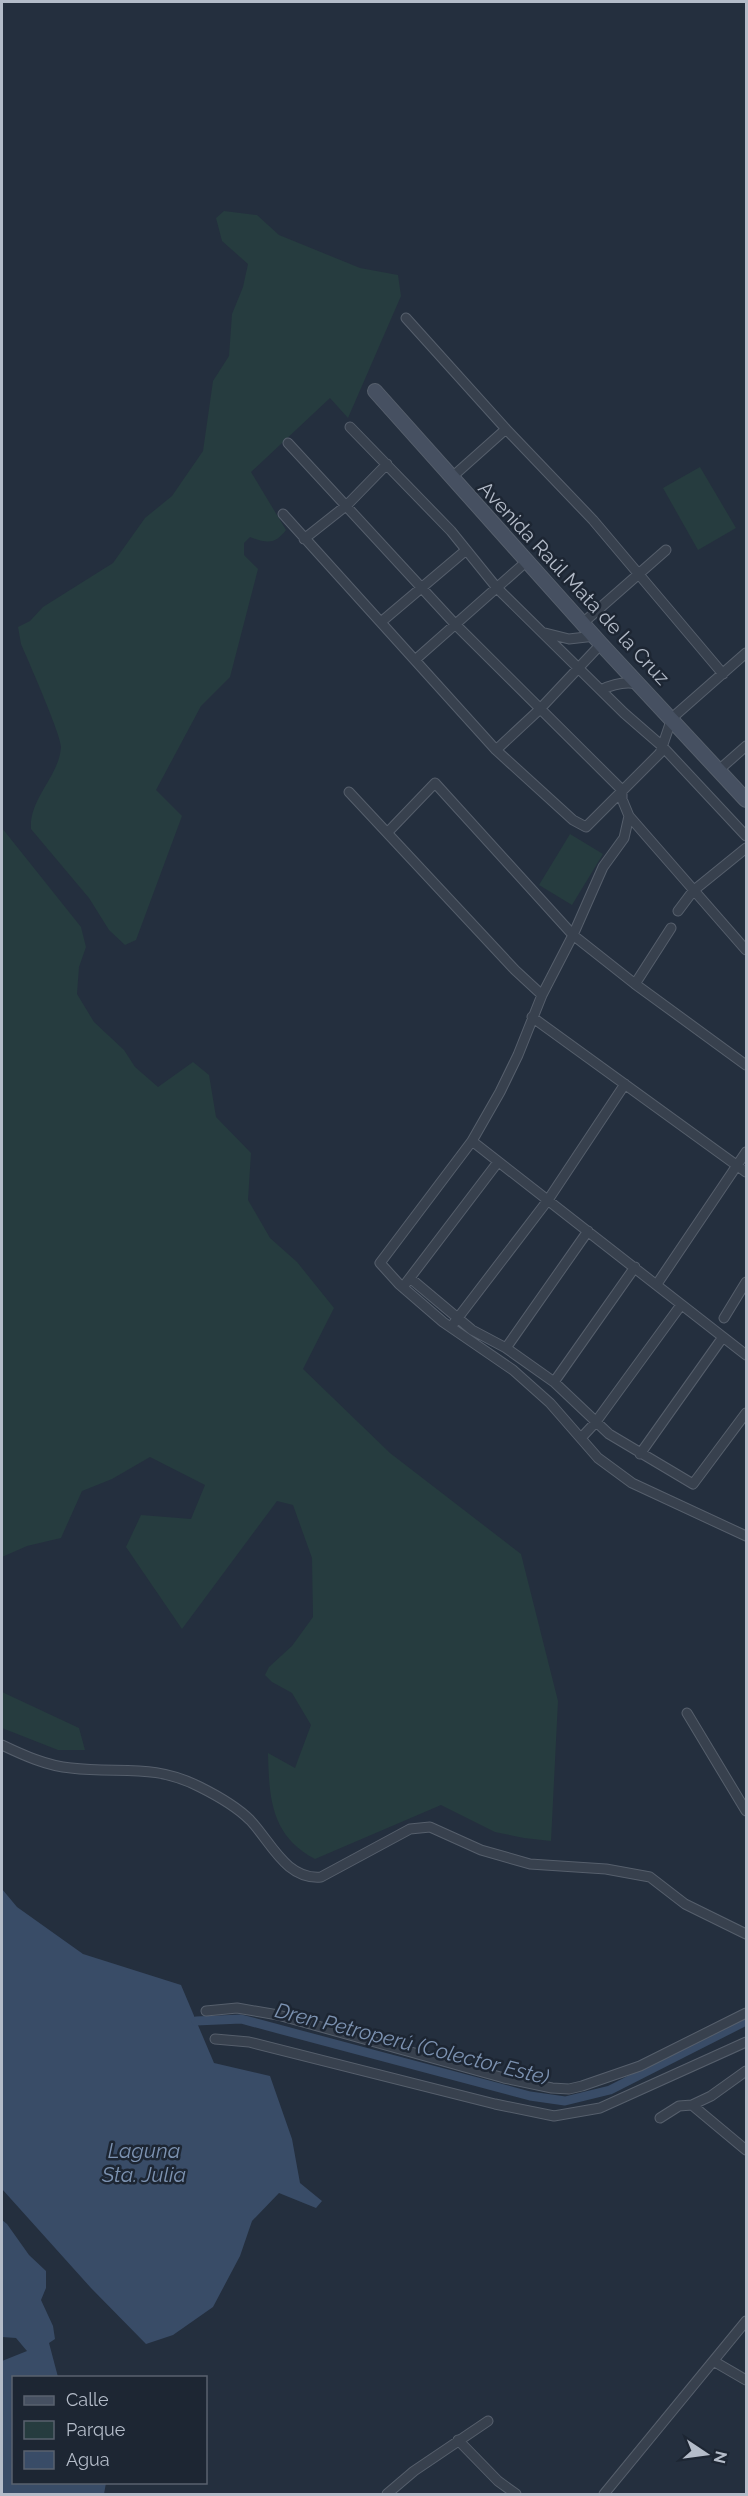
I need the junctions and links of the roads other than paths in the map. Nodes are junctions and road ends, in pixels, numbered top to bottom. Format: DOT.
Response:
graph roads {
  1 [pos="406,318"];
  2 [pos="375,391"];
  3 [pos="350,427"];
  4 [pos="506,429"];
  5 [pos="288,442"];
  6 [pos="387,464"];
  7 [pos="451,478"];
  8 [pos="347,505"];
  9 [pos="283,514"];
  10 [pos="304,539"];
  11 [pos="666,550"];
  12 [pos="465,551"];
  13 [pos="527,561"];
  14 [pos="639,574"];
  15 [pos="422,587"];
  16 [pos="497,588"];
  17 [pos="381,622"];
  18 [pos="584,622"];
  19 [pos="455,624"];
  20 [pos="543,632"];
  21 [pos="598,640"];
  22 [pos="747,653"];
  23 [pos="415,660"];
  24 [pos="578,667"];
  25 [pos="723,674"];
  26 [pos="640,685"];
  27 [pos="601,690"];
  28 [pos="539,710"];
  29 [pos="672,718"];
  30 [pos="662,746"];
  31 [pos="747,746"];
  32 [pos="496,750"];
  33 [pos="720,770"];
  34 [pos="622,790"];
  35 [pos="349,792"];
  36 [pos="747,800"];
  37 [pos="629,816"];
  38 [pos="388,832"];
  39 [pos="747,836"];
  40 [pos="747,848"];
  41 [pos="693,891"];
  42 [pos="678,911"];
  43 [pos="671,928"];
  44 [pos="573,935"];
  45 [pos="747,950"];
  46 [pos="635,984"];
  47 [pos="542,995"];
  48 [pos="532,1017"];
  49 [pos="747,1065"];
  50 [pos="626,1084"];
  51 [pos="472,1141"];
  52 [pos="747,1152"];
  53 [pos="498,1162"];
  54 [pos="738,1166"];
  55 [pos="747,1172"];
  56 [pos="548,1200"];
  57 [pos="588,1231"];
  58 [pos="635,1267"];
  59 [pos="410,1278"];
  60 [pos="747,1282"];
  61 [pos="657,1284"];
  62 [pos="403,1287"];
  63 [pos="681,1305"];
  64 [pos="458,1318"];
  65 [pos="724,1318"];
  66 [pos="451,1328"];
  67 [pos="723,1337"];
  68 [pos="506,1348"];
  69 [pos="747,1355"];
  70 [pos="554,1382"];
  71 [pos="747,1413"];
  72 [pos="595,1423"];
  73 [pos="581,1438"];
  74 [pos="640,1454"];
  75 [pos="747,1536"];
  76 [pos="687,1713"];
  77 [pos="2,1745"];
  78 [pos="747,1811"];
  79 [pos="747,1934"];
  80 [pos="206,2011"];
  81 [pos="747,2013"];
  82 [pos="215,2039"];
  83 [pos="747,2042"];
  84 [pos="747,2071"];
  85 [pos="692,2105"];
  86 [pos="660,2118"];
  87 [pos="747,2150"];
  88 [pos="747,2321"];
  89 [pos="715,2362"];
  90 [pos="747,2380"];
  91 [pos="488,2421"];
  92 [pos="458,2440"];
  93 [pos="509,2493"];
  94 [pos="387,2494"];
  95 [pos="604,2494"];
  1 -- 4 [label="street"];
  2 -- 7 [label="street, Avenida Raúl Mata de la Cruz"];
  3 -- 6 [label="street"];
  4 -- 7 [label="street"];
  4 -- 14 [label="street"];
  5 -- 8 [label="street"];
  6 -- 8 [label="street"];
  6 -- 12 [label="street"];
  7 -- 13 [label="street, Avenida Raúl Mata de la Cruz"];
  8 -- 10 [label="street"];
  8 -- 15 [label="street"];
  9 -- 10 [label="street"];
  10 -- 17 [label="street"];
  11 -- 14 [label="street"];
  12 -- 15 [label="street"];
  12 -- 16 [label="street"];
  13 -- 16 [label="street"];
  13 -- 18 [label="street, Avenida Raúl Mata de la Cruz"];
  14 -- 18 [label="street"];
  14 -- 25 [label="street"];
  15 -- 17 [label="street"];
  15 -- 19 [label="street"];
  16 -- 19 [label="street"];
  16 -- 20 [label="street"];
  17 -- 23 [label="street"];
  18 -- 21 [label="street, Avenida Raúl Mata de la Cruz"];
  19 -- 23 [label="street"];
  19 -- 28 [label="street"];
  20 -- 21 [label="street"];
  20 -- 24 [label="street"];
  21 -- 24 [label="street"];
  21 -- 26 [label="street, Avenida Raúl Mata de la Cruz"];
  22 -- 25 [label="street"];
  23 -- 32 [label="street"];
  24 -- 27 [label="street"];
  24 -- 28 [label="street"];
  25 -- 29 [label="street"];
  26 -- 27 [label="street"];
  26 -- 29 [label="street, Avenida Raúl Mata de la Cruz"];
  27 -- 30 [label="street"];
  28 -- 32 [label="street"];
  28 -- 34 [label="street"];
  29 -- 30 [label="street"];
  29 -- 33 [label="street, Avenida Raúl Mata de la Cruz"];
  30 -- 34 [label="street"];
  30 -- 39 [label="street"];
  31 -- 33 [label="street"];
  32 -- 34 [label="street"];
  33 -- 36 [label="street, Avenida Raúl Mata de la Cruz"];
  34 -- 37 [label="street"];
  35 -- 38 [label="street"];
  37 -- 41 [label="street"];
  37 -- 44 [label="street"];
  38 -- 44 [label="street"];
  38 -- 47 [label="street"];
  40 -- 41 [label="street"];
  41 -- 42 [label="street"];
  41 -- 45 [label="street"];
  43 -- 46 [label="street"];
  44 -- 46 [label="street"];
  44 -- 47 [label="street"];
  46 -- 49 [label="street"];
  47 -- 48 [label="street"];
  48 -- 50 [label="street"];
  48 -- 51 [label="street"];
  50 -- 54 [label="street"];
  50 -- 56 [label="street"];
  51 -- 53 [label="street"];
  51 -- 62 [label="street"];
  52 -- 54 [label="street"];
  53 -- 56 [label="street"];
  53 -- 59 [label="street"];
  54 -- 55 [label="street"];
  54 -- 61 [label="street"];
  56 -- 57 [label="street"];
  56 -- 64 [label="street"];
  57 -- 58 [label="street"];
  57 -- 68 [label="street"];
  58 -- 61 [label="street"];
  58 -- 70 [label="street"];
  59 -- 62 [label="street"];
  59 -- 64 [label="street"];
  60 -- 65 [label="street"];
  61 -- 63 [label="street"];
  62 -- 66 [label="street"];
  63 -- 67 [label="street"];
  63 -- 72 [label="street"];
  64 -- 66 [label="street"];
  64 -- 68 [label="street"];
  66 -- 73 [label="street"];
  67 -- 69 [label="street"];
  67 -- 74 [label="street"];
  68 -- 70 [label="street"];
  70 -- 72 [label="street"];
  71 -- 74 [label="street"];
  72 -- 73 [label="street"];
  72 -- 74 [label="street"];
  73 -- 75 [label="street"];
  76 -- 78 [label="street"];
  77 -- 79 [label="street"];
  80 -- 81 [label="street"];
  82 -- 83 [label="street"];
  84 -- 85 [label="street"];
  85 -- 86 [label="street"];
  85 -- 87 [label="street"];
  88 -- 89 [label="street"];
  89 -- 90 [label="street"];
  89 -- 95 [label="street"];
  91 -- 92 [label="street"];
  92 -- 93 [label="street"];
  92 -- 94 [label="street"];
}
